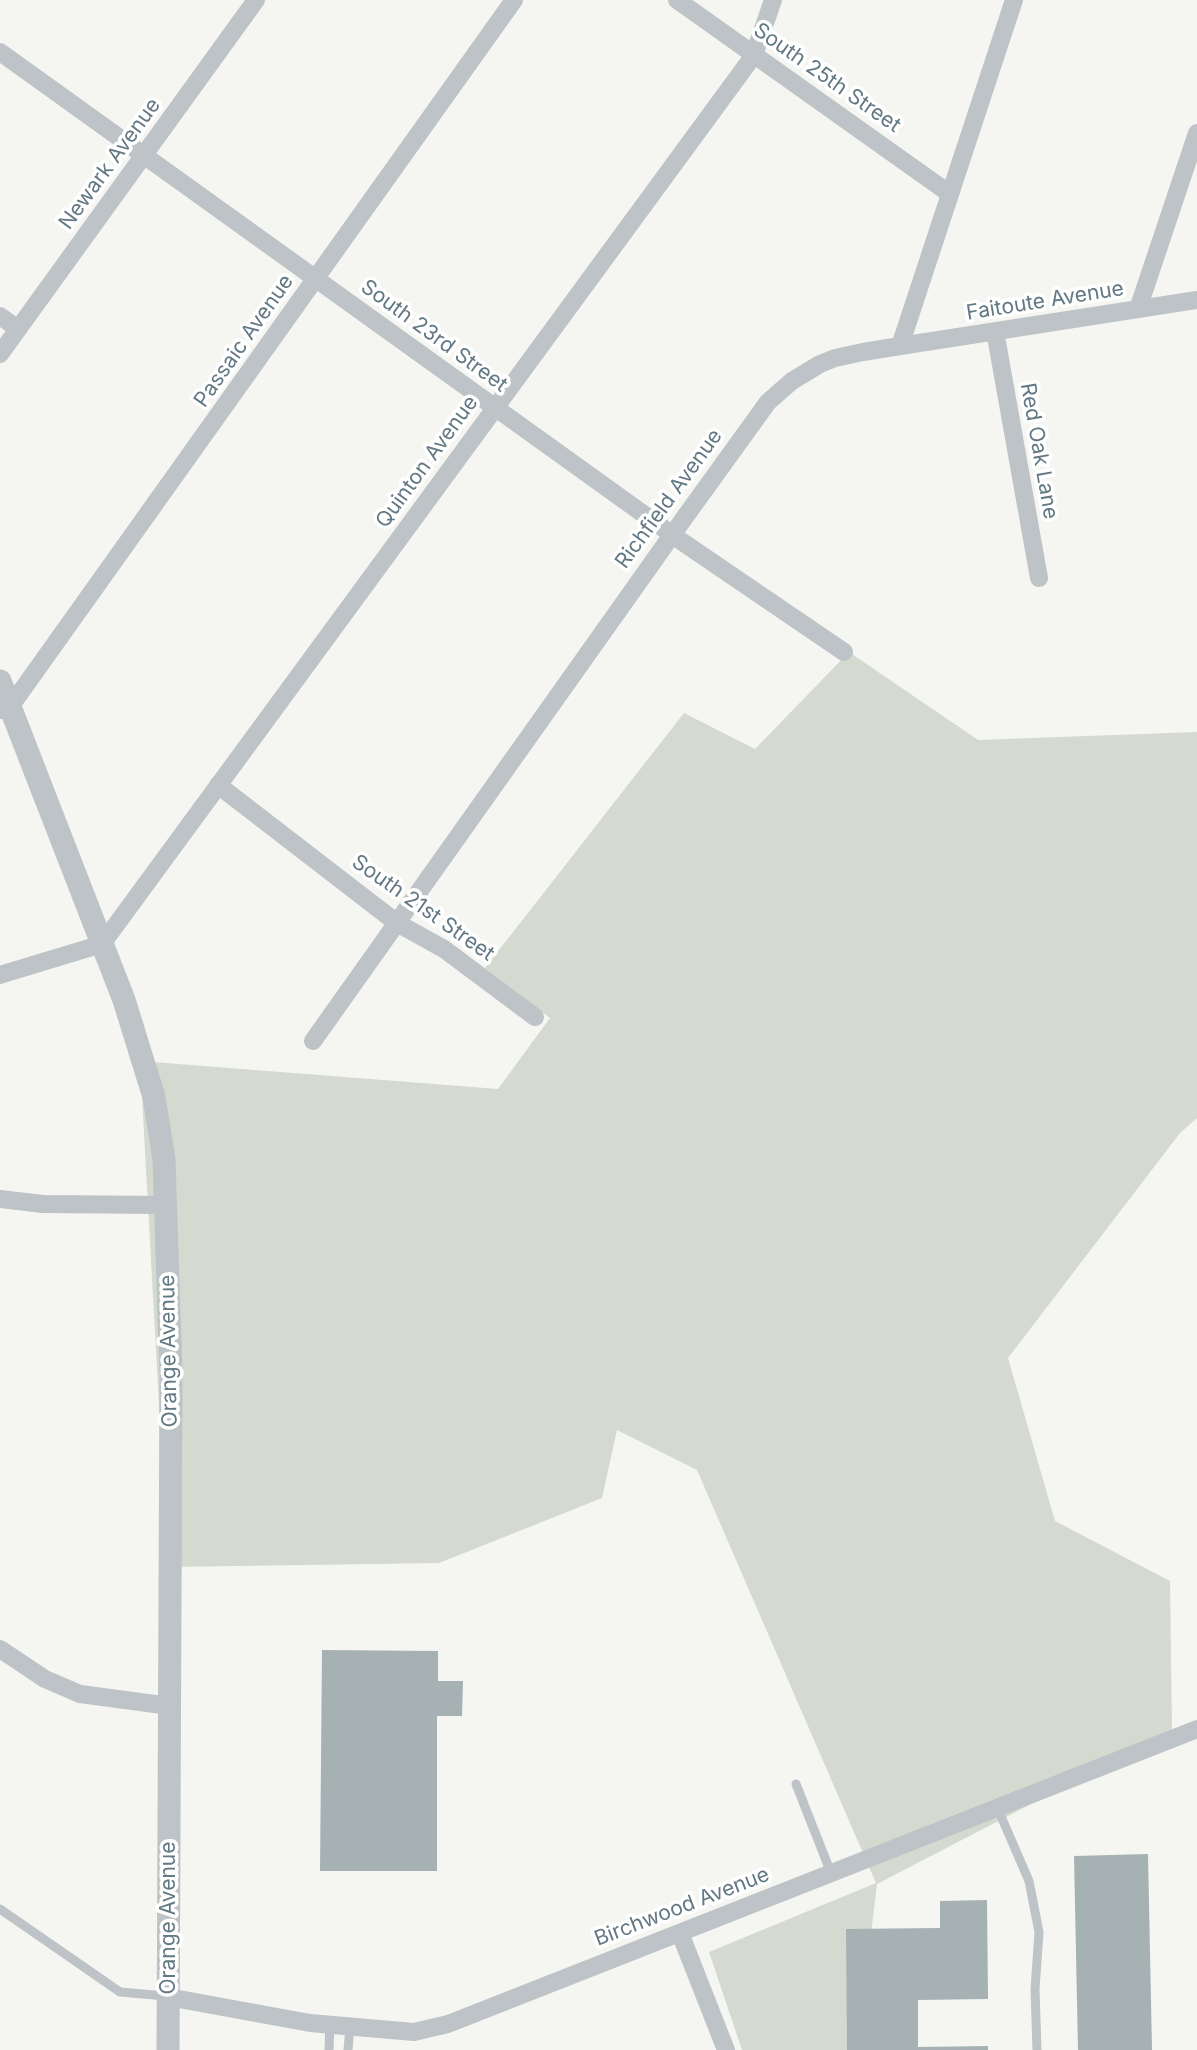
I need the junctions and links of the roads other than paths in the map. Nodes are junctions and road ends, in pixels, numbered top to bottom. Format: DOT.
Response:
graph roads {
  1 [pos="256,0"];
  2 [pos="514,0"];
  3 [pos="677,0"];
  4 [pos="773,0"];
  5 [pos="1014,0"];
  6 [pos="0,52"];
  7 [pos="754,55"];
  8 [pos="1197,133"];
  9 [pos="144,156"];
  10 [pos="950,194"];
  11 [pos="316,279"];
  12 [pos="1197,300"];
  13 [pos="1138,309"];
  14 [pos="0,316"];
  15 [pos="18,329"];
  16 [pos="995,331"];
  17 [pos="900,346"];
  18 [pos="0,354"];
  19 [pos="495,408"];
  20 [pos="672,535"];
  21 [pos="1039,578"];
  22 [pos="844,652"];
  23 [pos="0,681"];
  24 [pos="5,709"];
  25 [pos="218,785"];
  26 [pos="397,923"];
  27 [pos="102,944"];
  28 [pos="0,975"];
  29 [pos="535,1017"];
  30 [pos="313,1041"];
  31 [pos="0,1199"];
  32 [pos="166,1205"];
  33 [pos="0,1648"];
  34 [pos="170,1706"];
  35 [pos="1197,1729"];
  36 [pos="796,1784"];
  37 [pos="998,1807"];
  38 [pos="831,1873"];
  39 [pos="0,1909"];
  40 [pos="680,1933"];
  41 [pos="168,1997"];
  42 [pos="330,2024"];
  43 [pos="350,2026"];
  44 [pos="168,2050"];
  45 [pos="329,2050"];
  46 [pos="348,2050"];
  47 [pos="726,2050"];
  48 [pos="1037,2050"];
  1 -- 9 [label="street, Newark Avenue"];
  2 -- 11 [label="street, Passaic Avenue"];
  3 -- 7 [label="street, South 25th Street"];
  4 -- 7 [label="street, Quinton Avenue"];
  5 -- 10 [label="street"];
  6 -- 9 [label="street, South 23rd Street"];
  7 -- 10 [label="street, South 25th Street"];
  7 -- 19 [label="street, Quinton Avenue"];
  8 -- 13 [label="street"];
  9 -- 11 [label="street, South 23rd Street"];
  9 -- 15 [label="street, Newark Avenue"];
  10 -- 17 [label="street"];
  11 -- 19 [label="street, South 23rd Street"];
  11 -- 24 [label="street, Passaic Avenue"];
  12 -- 13 [label="street, Faitoute Avenue"];
  13 -- 16 [label="street, Faitoute Avenue"];
  14 -- 15 [label="street"];
  15 -- 18 [label="street, Newark Avenue"];
  16 -- 17 [label="street, Faitoute Avenue"];
  16 -- 21 [label="street, Red Oak Lane"];
  17 -- 20 [label="street, Richfield Avenue"];
  19 -- 20 [label="street, South 23rd Street"];
  19 -- 25 [label="street, Quinton Avenue"];
  20 -- 22 [label="street, South 23rd Street"];
  20 -- 26 [label="street, Richfield Avenue"];
  23 -- 24 [label="street, Orange Avenue"];
  24 -- 27 [label="street, Orange Avenue"];
  25 -- 26 [label="street, South 21st Street"];
  25 -- 27 [label="street, Quinton Avenue"];
  26 -- 29 [label="street, South 21st Street"];
  26 -- 30 [label="street, Richfield Avenue"];
  27 -- 28 [label="street"];
  27 -- 32 [label="street, Orange Avenue"];
  31 -- 32 [label="street"];
  32 -- 34 [label="street, Orange Avenue"];
  33 -- 34 [label="street"];
  34 -- 41 [label="street, Orange Avenue"];
  35 -- 37 [label="street, Birchwood Avenue"];
  36 -- 38 [label="lane"];
  37 -- 38 [label="street, Birchwood Avenue"];
  37 -- 48 [label="lane"];
  38 -- 40 [label="street, Birchwood Avenue"];
  39 -- 41 [label="lane"];
  40 -- 43 [label="street, Birchwood Avenue"];
  40 -- 47 [label="street"];
  41 -- 42 [label="street, Birchwood Avenue"];
  41 -- 44 [label="street, Orange Avenue"];
  42 -- 43 [label="street, Birchwood Avenue"];
  42 -- 45 [label="lane"];
  43 -- 46 [label="lane"];
}
